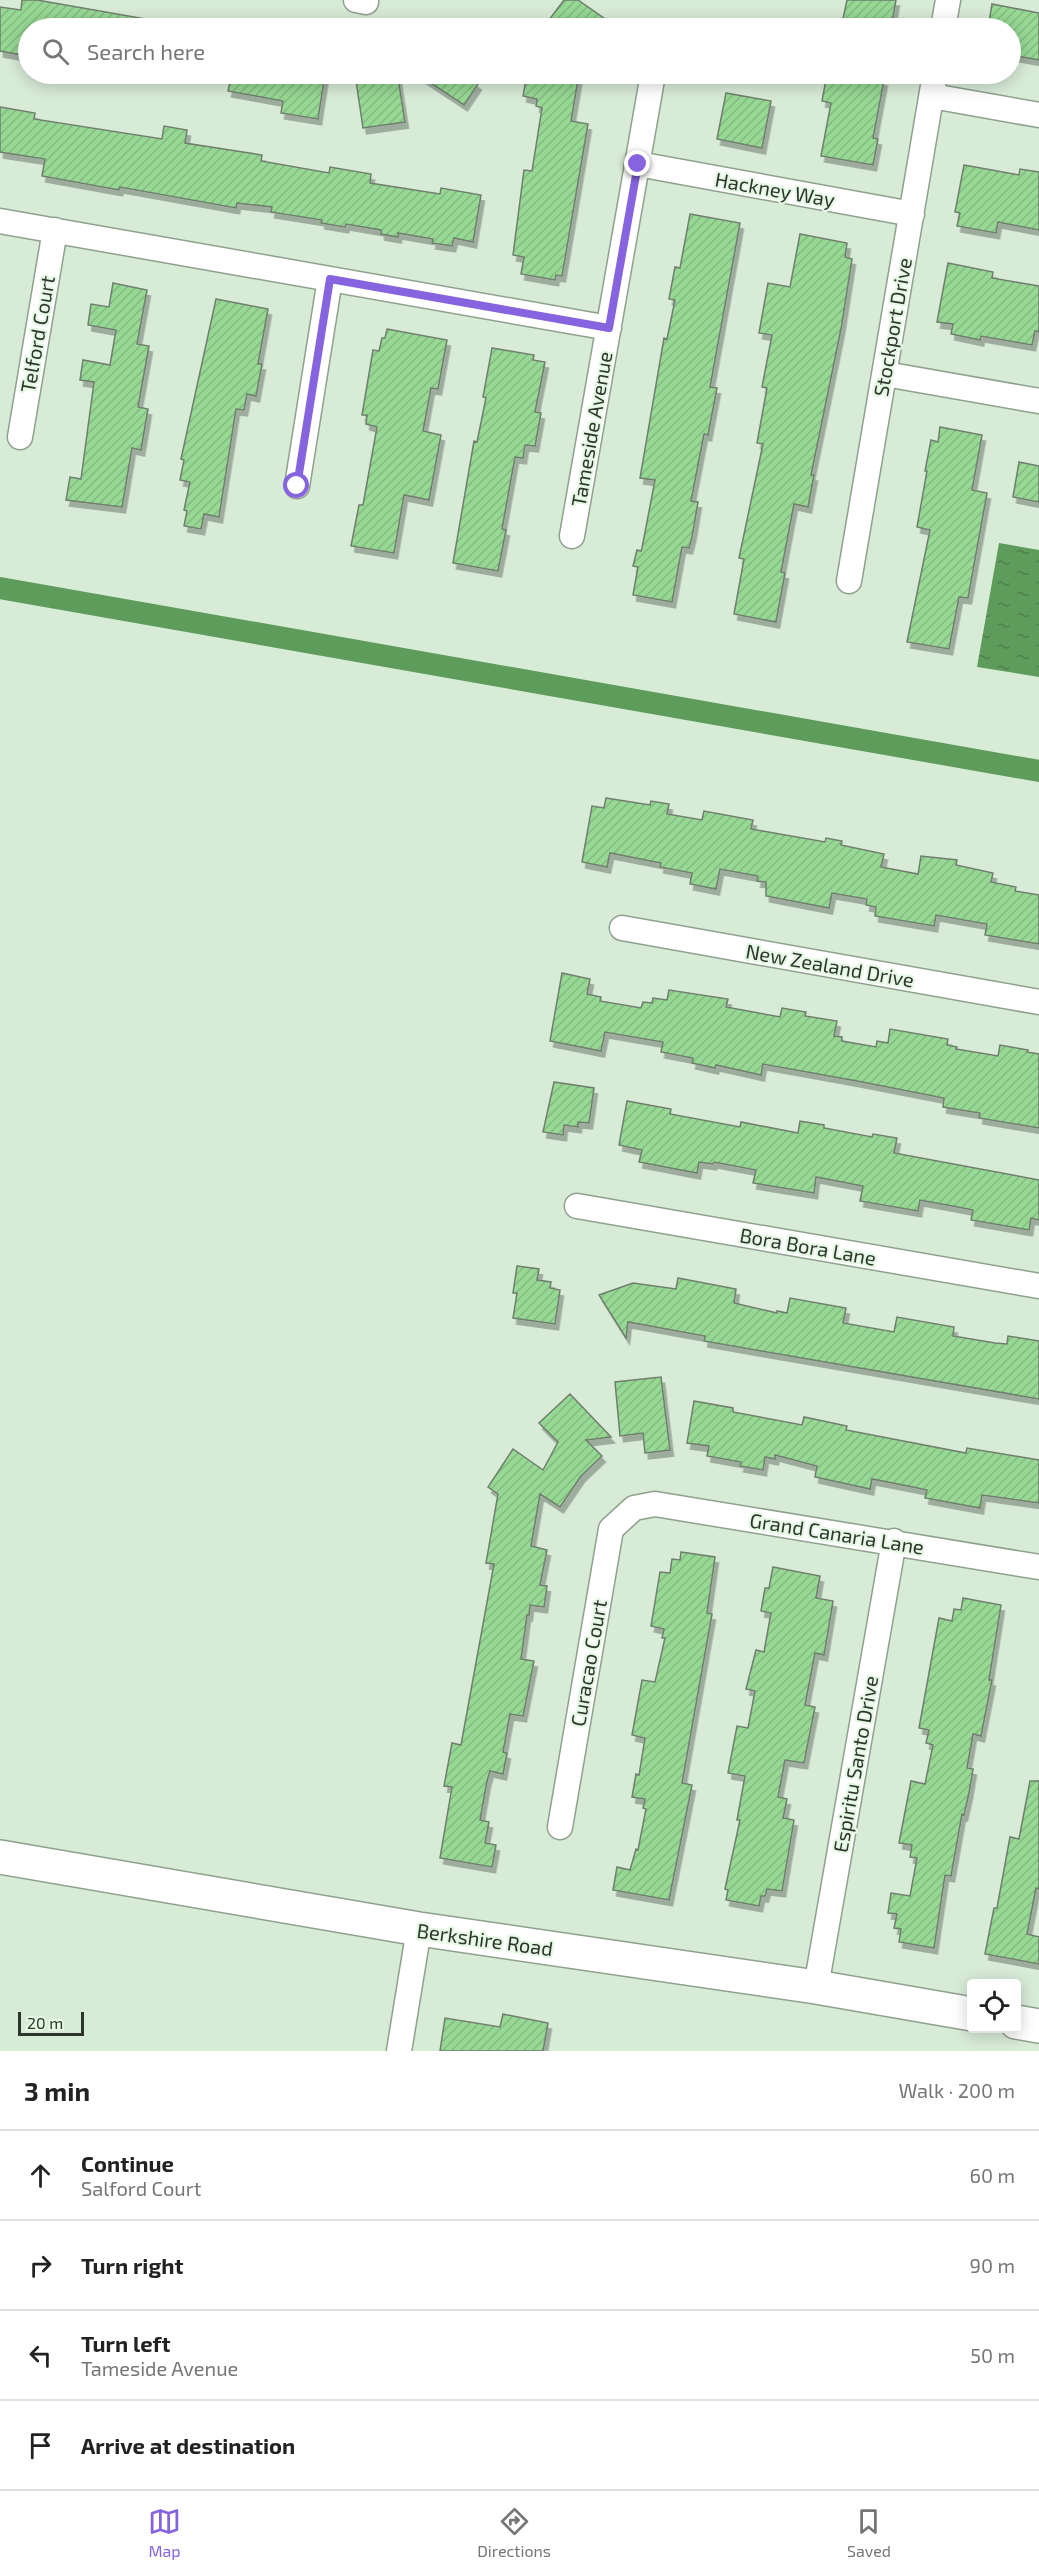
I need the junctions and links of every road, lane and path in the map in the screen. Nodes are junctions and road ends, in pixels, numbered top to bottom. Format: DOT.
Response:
graph roads {
  1 [pos="948,0"];
  2 [pos="945,18"];
  3 [pos="651,84"];
  4 [pos="934,85"];
  5 [pos="1039,115"];
  6 [pos="638,164"];
  7 [pos="912,214"];
  8 [pos="0,221"];
  9 [pos="55,230"];
  10 [pos="330,279"];
  11 [pos="609,328"];
  12 [pos="885,374"];
  13 [pos="1039,401"];
  14 [pos="20,437"];
  15 [pos="297,486"];
  16 [pos="572,536"];
  17 [pos="849,581"];
  18 [pos="621,928"];
  19 [pos="1039,1002"];
  20 [pos="577,1206"];
  21 [pos="1039,1286"];
  22 [pos="634,1508"];
  23 [pos="894,1541"];
  24 [pos="1039,1566"];
  25 [pos="560,1827"];
  26 [pos="0,1857"];
  27 [pos="419,1929"];
  28 [pos="816,1987"];
  29 [pos="967,2013"];
  30 [pos="1021,2023"];
  31 [pos="1039,2026"];
  32 [pos="399,2051"];
  1 -- 2 [label="street"];
  3 -- 6 [label="street, Tameside Avenue"];
  4 -- 5 [label="street"];
  4 -- 7 [label="street, Stockport Drive"];
  6 -- 7 [label="street, Hackney Way"];
  6 -- 11 [label="street, Tameside Avenue"];
  7 -- 12 [label="street, Stockport Drive"];
  8 -- 9 [label="street"];
  9 -- 10 [label="street"];
  9 -- 14 [label="street, Telford Court"];
  10 -- 11 [label="street"];
  10 -- 15 [label="street"];
  11 -- 16 [label="street, Tameside Avenue"];
  12 -- 13 [label="street"];
  12 -- 17 [label="street, Stockport Drive"];
  18 -- 19 [label="street, New Zealand Drive"];
  20 -- 21 [label="street, Bora Bora Lane"];
  22 -- 23 [label="street, Grand Canaria Lane"];
  22 -- 25 [label="street, Curacao Court"];
  23 -- 24 [label="street, Grand Canaria Lane"];
  23 -- 28 [label="street, Espiritu Santo Drive"];
  26 -- 27 [label="street, Berkshire Road"];
  27 -- 28 [label="street, Berkshire Road"];
  27 -- 32 [label="street"];
  28 -- 29 [label="street, Berkshire Road"];
  30 -- 31 [label="street"];
}
